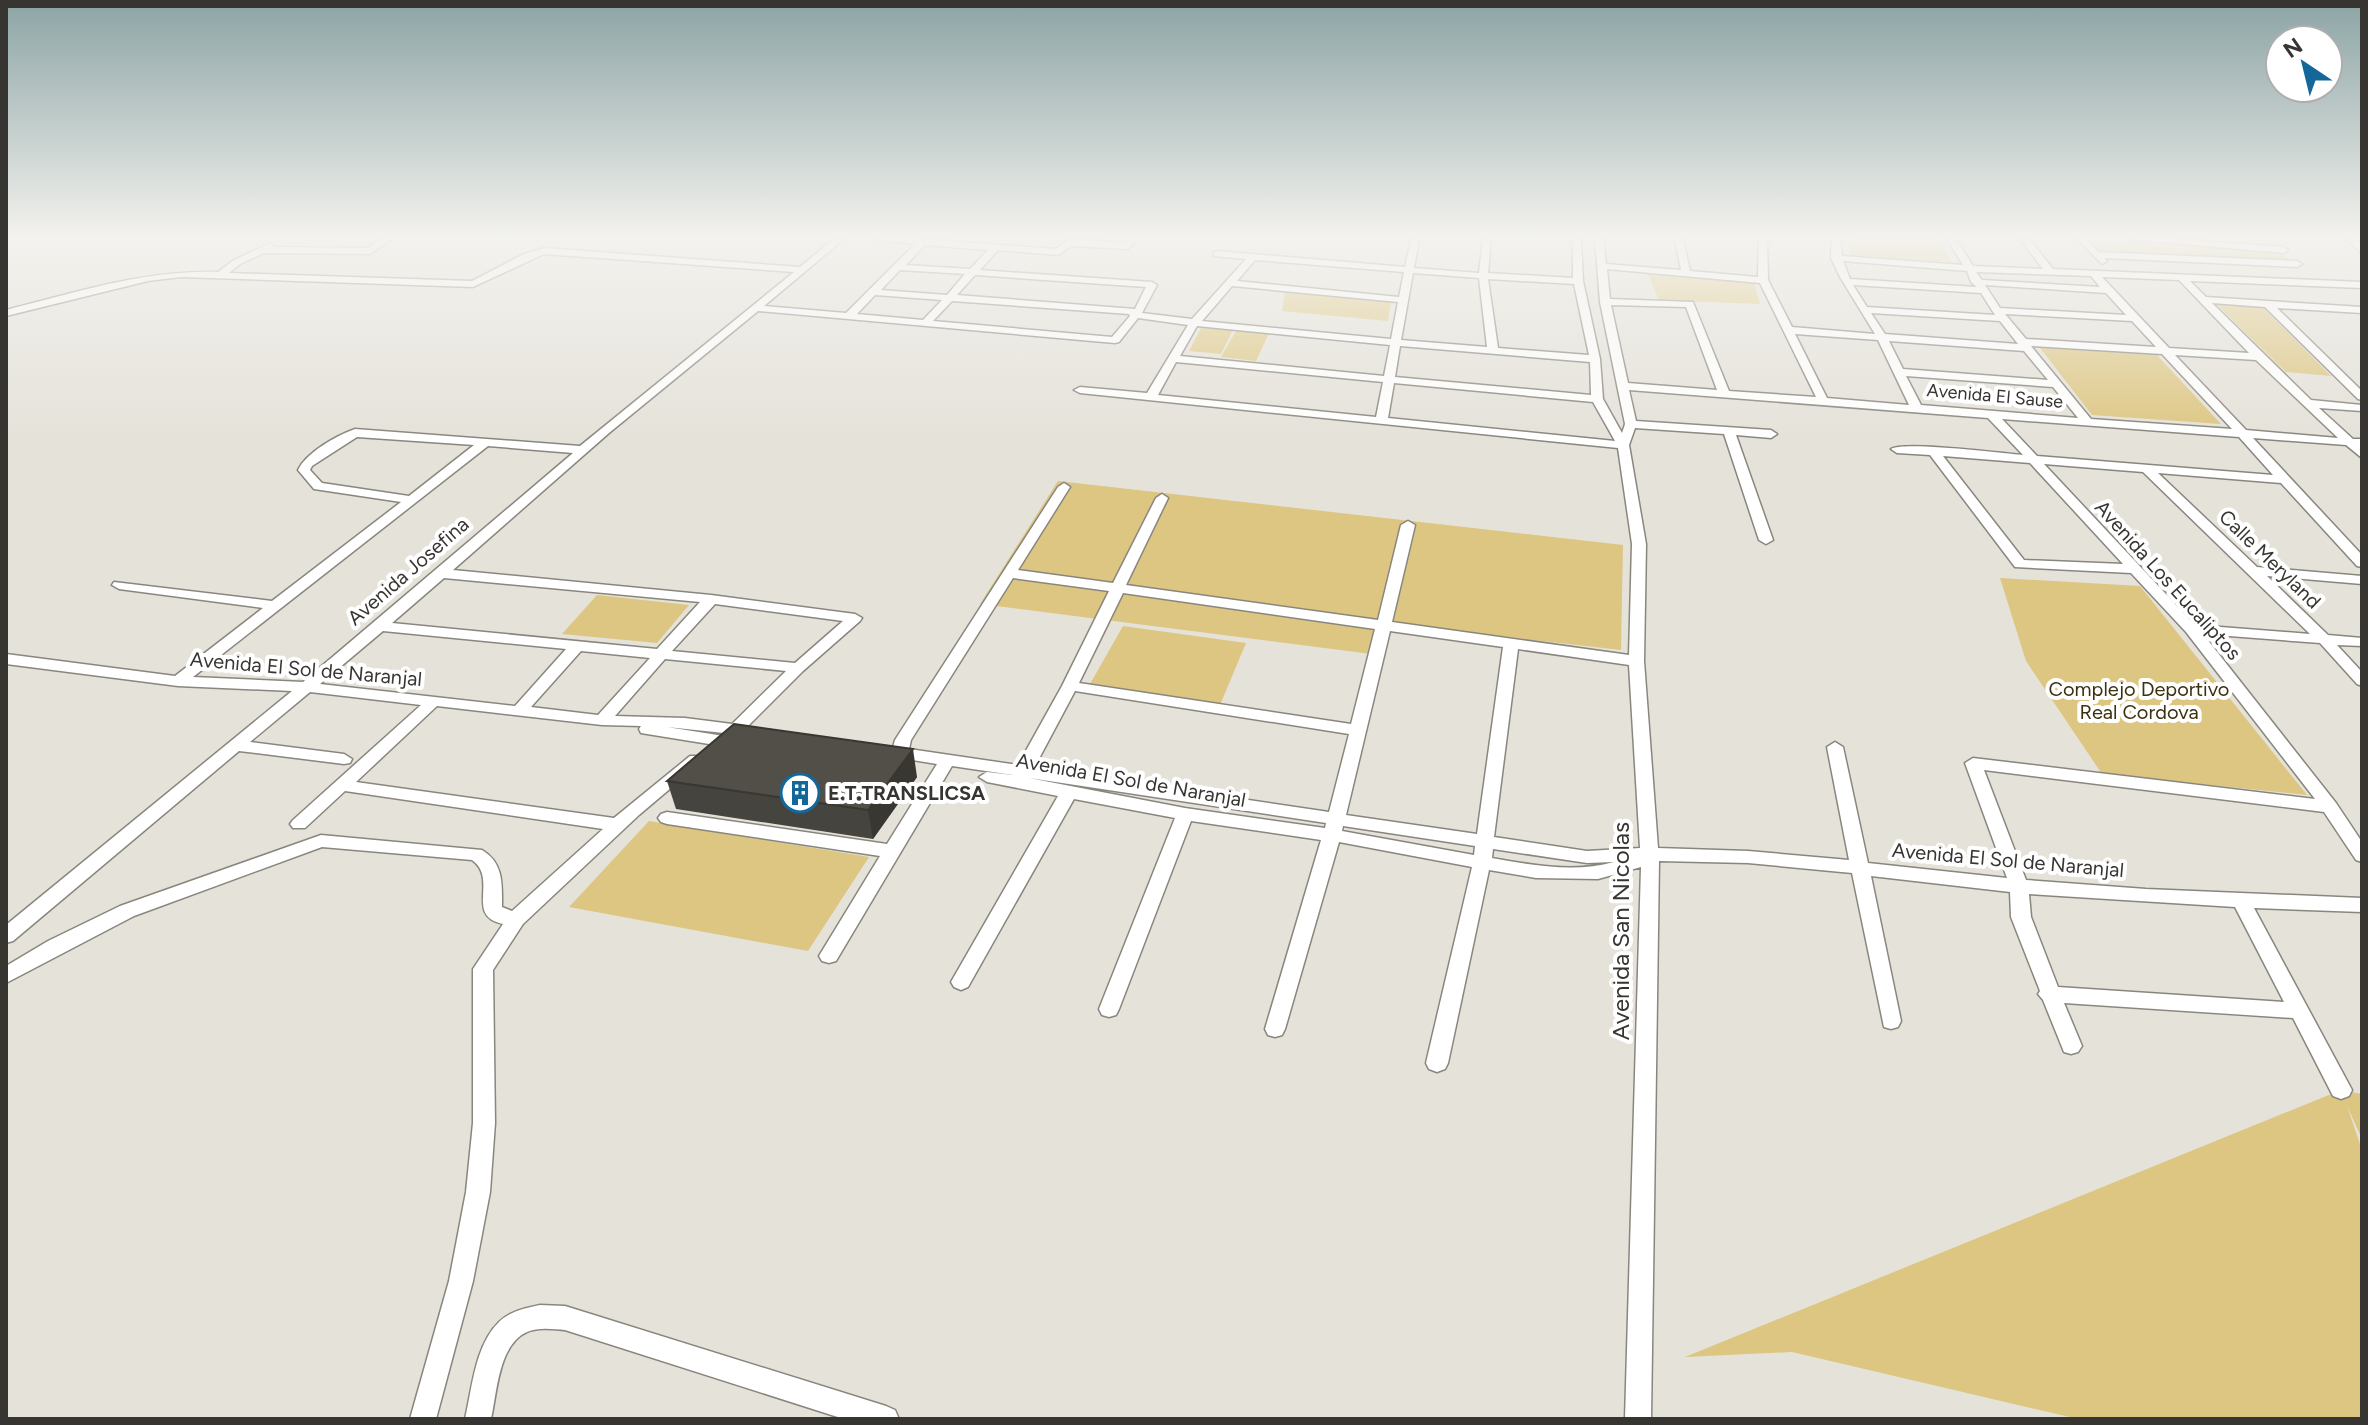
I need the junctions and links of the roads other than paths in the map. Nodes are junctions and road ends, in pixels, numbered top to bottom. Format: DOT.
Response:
graph roads {
  1 [pos="36,306"];
  2 [pos="759,306"];
  3 [pos="860,306"];
  4 [pos="941,306"];
  5 [pos="1042,306"];
  6 [pos="1141,306"];
  7 [pos="1210,306"];
  8 [pos="1402,306"];
  9 [pos="1487,306"];
  10 [pos="1583,306"];
  11 [pos="1606,306"];
  12 [pos="1691,306"];
  13 [pos="1775,306"];
  14 [pos="1861,306"];
  15 [pos="1994,306"];
  16 [pos="2123,306"];
  17 [pos="2209,306"];
  18 [pos="2270,306"];
  19 [pos="2292,306"];
  20 [pos="2328,306"];
  21 [pos="756,308"];
  22 [pos="2331,308"];
  23 [pos="2347,309"];
  24 [pos="1864,310"];
  25 [pos="2362,310"];
  26 [pos="6,313"];
  27 [pos="1136,314"];
  28 [pos="2000,314"];
  29 [pos="848,317"];
  30 [pos="2134,318"];
  31 [pos="2362,321"];
  32 [pos="1194,323"];
  33 [pos="925,324"];
  34 [pos="1787,330"];
  35 [pos="1881,335"];
  36 [pos="1395,342"];
  37 [pos="2023,345"];
  38 [pos="1493,349"];
  39 [pos="2165,351"];
  40 [pos="2259,357"];
  41 [pos="1174,359"];
  42 [pos="1595,359"];
  43 [pos="1898,372"];
  44 [pos="1388,379"];
  45 [pos="2056,384"];
  46 [pos="1625,386"];
  47 [pos="1080,390"];
  48 [pos="1725,395"];
  49 [pos="1151,397"];
  50 [pos="2362,397"];
  51 [pos="1597,399"];
  52 [pos="1823,401"];
  53 [pos="2306,403"];
  54 [pos="1916,407"];
  55 [pos="2362,408"];
  56 [pos="1993,416"];
  57 [pos="2087,421"];
  58 [pos="1381,422"];
  59 [pos="1631,424"];
  60 [pos="1729,431"];
  61 [pos="2239,432"];
  62 [pos="1771,434"];
  63 [pos="2348,442"];
  64 [pos="485,443"];
  65 [pos="2362,443"];
  66 [pos="1623,445"];
  67 [pos="1897,449"];
  68 [pos="583,450"];
  69 [pos="1932,450"];
  70 [pos="2362,454"];
  71 [pos="2031,457"];
  72 [pos="2146,468"];
  73 [pos="2283,479"];
  74 [pos="1064,487"];
  75 [pos="1162,498"];
  76 [pos="413,500"];
  77 [pos="1408,525"];
  78 [pos="1766,540"];
  79 [pos="2362,563"];
  80 [pos="2133,569"];
  81 [pos="2254,571"];
  82 [pos="438,573"];
  83 [pos="1009,573"];
  84 [pos="2362,580"];
  85 [pos="119,585"];
  86 [pos="1118,589"];
  87 [pos="711,599"];
  88 [pos="277,606"];
  89 [pos="380,626"];
  90 [pos="1383,626"];
  91 [pos="2191,629"];
  92 [pos="2325,640"];
  93 [pos="2362,642"];
  94 [pos="579,644"];
  95 [pos="1511,644"];
  96 [pos="665,652"];
  97 [pos="6,659"];
  98 [pos="1636,661"];
  99 [pos="798,668"];
  100 [pos="178,681"];
  101 [pos="2362,681"];
  102 [pos="1070,686"];
  103 [pos="306,687"];
  104 [pos="433,702"];
  105 [pos="519,711"];
  106 [pos="602,720"];
  107 [pos="1356,730"];
  108 [pos="730,735"];
  109 [pos="760,739"];
  110 [pos="237,746"];
  111 [pos="1835,747"];
  112 [pos="344,759"];
  113 [pos="944,765"];
  114 [pos="1021,777"];
  115 [pos="340,785"];
  116 [pos="1069,792"];
  117 [pos="2330,807"];
  118 [pos="1185,814"];
  119 [pos="667,818"];
  120 [pos="299,824"];
  121 [pos="619,825"];
  122 [pos="1334,826"];
  123 [pos="1486,841"];
  124 [pos="890,851"];
  125 [pos="2362,856"];
  126 [pos="1650,857"];
  127 [pos="1482,861"];
  128 [pos="1858,867"];
  129 [pos="2019,886"];
  130 [pos="2241,901"];
  131 [pos="2362,905"];
  132 [pos="516,919"];
  133 [pos="6,936"];
  134 [pos="829,956"];
  135 [pos="6,975"];
  136 [pos="961,982"];
  137 [pos="2048,994"];
  138 [pos="1109,1009"];
  139 [pos="2301,1011"];
  140 [pos="1891,1021"];
  141 [pos="1275,1029"];
  142 [pos="2071,1046"];
  143 [pos="1437,1063"];
  144 [pos="2341,1090"];
  145 [pos="423,1419"];
  146 [pos="478,1419"];
  147 [pos="886,1419"];
  148 [pos="1638,1419"];
  1 -- 26 [label="street"];
  2 -- 21 [label="street, Avenida Josefina"];
  3 -- 29 [label="street"];
  4 -- 33 [label="street"];
  5 -- 27 [label="street"];
  6 -- 27 [label="street"];
  7 -- 32 [label="street"];
  8 -- 36 [label="street"];
  9 -- 38 [label="street"];
  10 -- 42 [label="street, Avenida San Nicolas"];
  11 -- 46 [label="street"];
  12 -- 48 [label="street"];
  13 -- 34 [label="street"];
  14 -- 24 [label="street"];
  15 -- 28 [label="street"];
  16 -- 30 [label="street"];
  17 -- 40 [label="street"];
  18 -- 50 [label="street"];
  19 -- 22 [label="street"];
  20 -- 22 [label="street"];
  21 -- 29 [label="street"];
  21 -- 68 [label="street, Avenida Josefina"];
  22 -- 23 [label="street"];
  23 -- 25 [label="street"];
  23 -- 31 [label="street"];
  24 -- 28 [label="street"];
  24 -- 35 [label="street"];
  27 -- 32 [label="street"];
  27 -- 33 [label="street"];
  28 -- 30 [label="street"];
  28 -- 37 [label="street"];
  29 -- 33 [label="street"];
  30 -- 39 [label="street"];
  32 -- 36 [label="street"];
  32 -- 41 [label="street"];
  34 -- 35 [label="street"];
  34 -- 52 [label="street"];
  35 -- 37 [label="street"];
  35 -- 43 [label="street"];
  36 -- 38 [label="street"];
  36 -- 44 [label="street"];
  37 -- 39 [label="street"];
  37 -- 45 [label="street"];
  38 -- 42 [label="street"];
  39 -- 40 [label="street"];
  39 -- 61 [label="street"];
  40 -- 53 [label="street"];
  41 -- 44 [label="street"];
  41 -- 49 [label="street"];
  42 -- 51 [label="street, Avenida San Nicolas"];
  43 -- 45 [label="street"];
  43 -- 54 [label="street"];
  44 -- 51 [label="street"];
  44 -- 58 [label="street"];
  45 -- 57 [label="street"];
  46 -- 48 [label="street, Avenida El Sause"];
  46 -- 59 [label="street"];
  47 -- 49 [label="street"];
  48 -- 52 [label="street, Avenida El Sause"];
  49 -- 58 [label="street"];
  51 -- 66 [label="street, Avenida San Nicolas"];
  52 -- 54 [label="street, Avenida El Sause"];
  53 -- 55 [label="street"];
  53 -- 63 [label="street"];
  54 -- 56 [label="street, Avenida El Sause"];
  56 -- 57 [label="street, Avenida El Sause"];
  56 -- 71 [label="street, Avenida Los Eucaliptos"];
  57 -- 61 [label="street, Avenida El Sause"];
  58 -- 66 [label="street"];
  59 -- 60 [label="street"];
  59 -- 66 [label="street"];
  60 -- 62 [label="street"];
  60 -- 78 [label="street"];
  61 -- 63 [label="street, Avenida El Sause"];
  61 -- 73 [label="street"];
  63 -- 65 [label="street, Avenida El Sause"];
  63 -- 70 [label="street"];
  64 -- 68 [label="street"];
  64 -- 76 [label="street"];
  64 -- 76 [label="street"];
  66 -- 98 [label="street, Avenida San Nicolas"];
  67 -- 69 [label="street"];
  68 -- 82 [label="street, Avenida Josefina"];
  69 -- 71 [label="street"];
  69 -- 80 [label="street"];
  71 -- 72 [label="street"];
  71 -- 80 [label="street, Avenida Los Eucaliptos"];
  72 -- 73 [label="street"];
  72 -- 81 [label="street, Calle Meryland"];
  73 -- 79 [label="street"];
  74 -- 83 [label="street"];
  75 -- 86 [label="street"];
  76 -- 88 [label="street"];
  77 -- 90 [label="street"];
  80 -- 91 [label="street, Avenida Los Eucaliptos"];
  81 -- 84 [label="street"];
  81 -- 92 [label="street, Calle Meryland"];
  82 -- 87 [label="street"];
  82 -- 89 [label="street, Avenida Josefina"];
  83 -- 86 [label="street"];
  83 -- 113 [label="street, Avenida El Sol de Naranjal"];
  85 -- 88 [label="street"];
  86 -- 90 [label="street"];
  86 -- 102 [label="street"];
  87 -- 96 [label="street"];
  87 -- 99 [label="street"];
  88 -- 100 [label="street"];
  89 -- 94 [label="street"];
  89 -- 103 [label="street, Avenida Josefina"];
  90 -- 95 [label="street"];
  90 -- 107 [label="street"];
  91 -- 92 [label="street"];
  91 -- 117 [label="street, Avenida Los Eucaliptos"];
  92 -- 93 [label="street"];
  92 -- 101 [label="street, Calle Meryland"];
  94 -- 96 [label="street"];
  94 -- 105 [label="street"];
  95 -- 98 [label="street"];
  95 -- 123 [label="street"];
  96 -- 99 [label="street"];
  96 -- 106 [label="street"];
  97 -- 100 [label="street, Avenida El Sol de Naranjal"];
  98 -- 126 [label="street, Avenida San Nicolas"];
  99 -- 108 [label="street"];
  100 -- 103 [label="street, Avenida El Sol de Naranjal"];
  102 -- 107 [label="street"];
  102 -- 114 [label="street"];
  103 -- 104 [label="street, Avenida El Sol de Naranjal"];
  103 -- 110 [label="street, Avenida Josefina"];
  104 -- 105 [label="street, Avenida El Sol de Naranjal"];
  104 -- 115 [label="street"];
  105 -- 106 [label="street, Avenida El Sol de Naranjal"];
  106 -- 108 [label="street, Avenida El Sol de Naranjal"];
  107 -- 122 [label="street"];
  108 -- 109 [label="street, Avenida El Sol de Naranjal"];
  108 -- 121 [label="street"];
  110 -- 112 [label="street"];
  110 -- 133 [label="street, Avenida Josefina"];
  111 -- 128 [label="street"];
  113 -- 114 [label="street, Avenida El Sol de Naranjal"];
  113 -- 124 [label="street"];
  114 -- 116 [label="street, Avenida El Sol de Naranjal"];
  114 -- 122 [label="street, Avenida El Sol de Naranjal"];
  115 -- 120 [label="street"];
  115 -- 121 [label="street"];
  116 -- 118 [label="street, Avenida El Sol de Naranjal"];
  116 -- 136 [label="street"];
  117 -- 125 [label="street, Avenida Los Eucaliptos"];
  117 -- 129 [label="street"];
  118 -- 122 [label="street, Avenida El Sol de Naranjal"];
  118 -- 138 [label="street"];
  119 -- 124 [label="street"];
  121 -- 132 [label="street"];
  122 -- 123 [label="street, Avenida El Sol de Naranjal"];
  122 -- 127 [label="street, Avenida El Sol de Naranjal"];
  122 -- 141 [label="street"];
  123 -- 126 [label="street, Avenida El Sol de Naranjal"];
  123 -- 127 [label="street"];
  124 -- 134 [label="street"];
  126 -- 127 [label="street, Avenida El Sol de Naranjal"];
  126 -- 128 [label="street, Avenida El Sol de Naranjal"];
  126 -- 148 [label="street, Avenida San Nicolas"];
  127 -- 143 [label="street"];
  128 -- 129 [label="street, Avenida El Sol de Naranjal"];
  128 -- 140 [label="street"];
  129 -- 130 [label="street, Avenida El Sol de Naranjal"];
  129 -- 137 [label="street"];
  130 -- 131 [label="street, Avenida El Sol de Naranjal"];
  130 -- 139 [label="street"];
  132 -- 135 [label="street"];
  132 -- 145 [label="street"];
  137 -- 139 [label="street"];
  137 -- 142 [label="street"];
  139 -- 144 [label="street"];
  146 -- 147 [label="street"];
}
